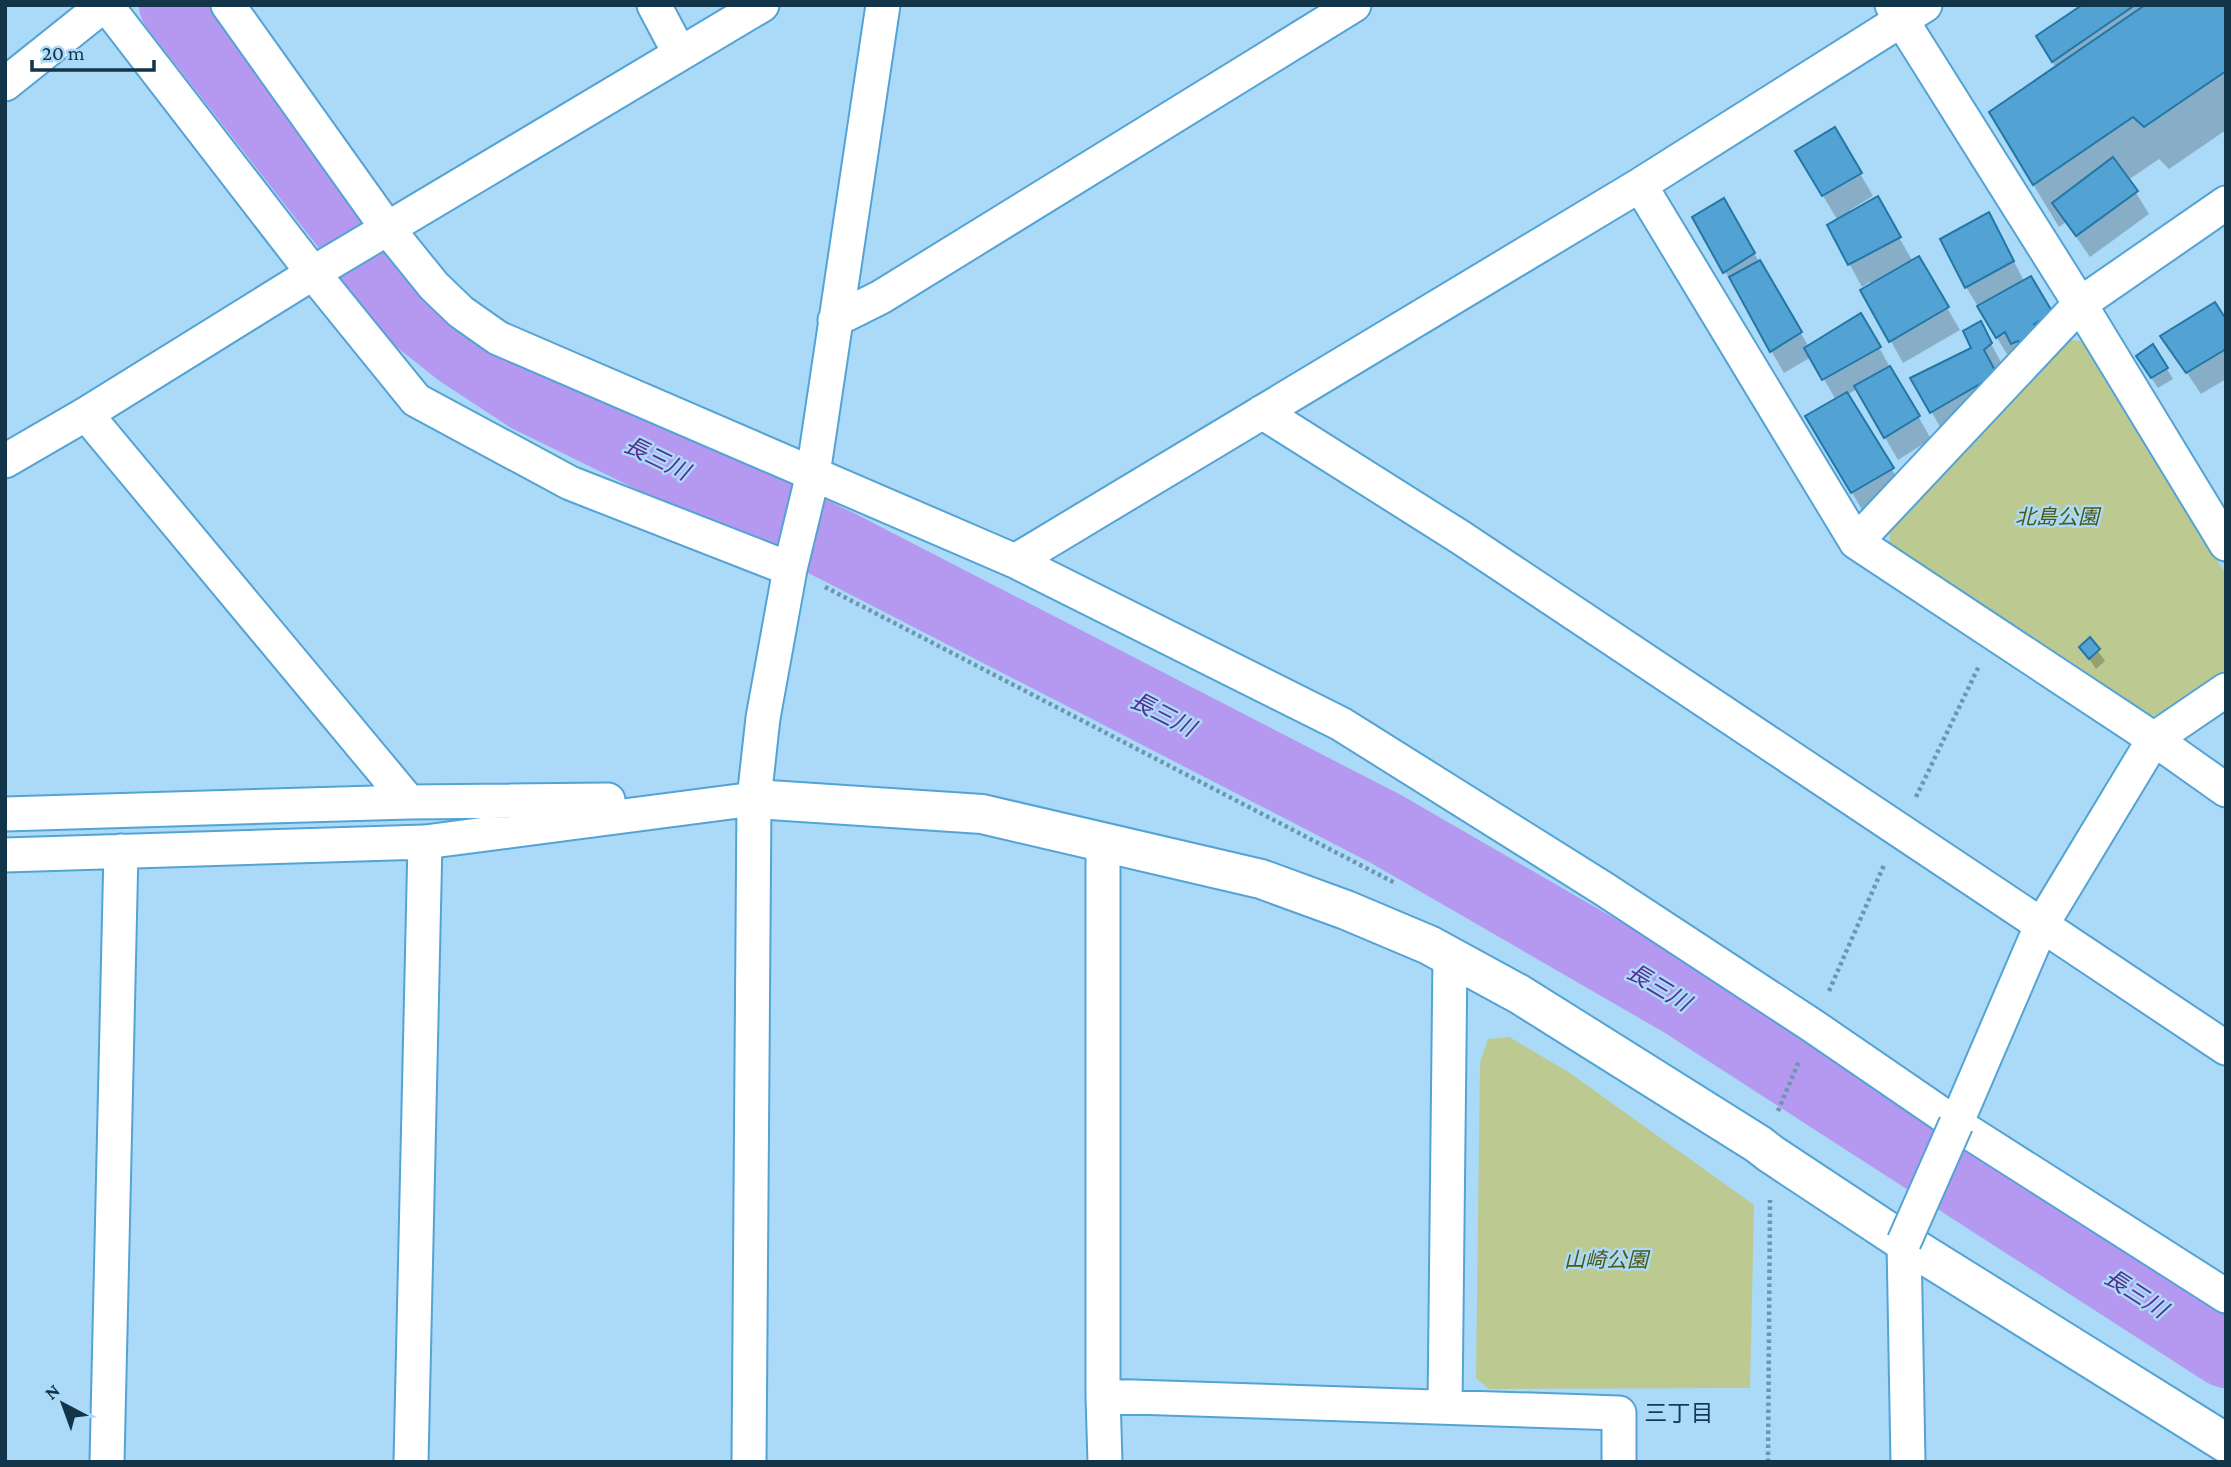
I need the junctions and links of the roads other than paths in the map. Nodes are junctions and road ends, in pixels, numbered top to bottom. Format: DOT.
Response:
graph roads {
  1 [pos="105,5"];
  2 [pos="228,5"];
  3 [pos="654,5"];
  4 [pos="762,5"];
  5 [pos="883,5"];
  6 [pos="1354,5"];
  7 [pos="1906,10"];
  8 [pos="680,54"];
  9 [pos="5,84"];
  10 [pos="1640,185"];
  11 [pos="2226,202"];
  12 [pos="387,228"];
  13 [pos="313,273"];
  14 [pos="2080,304"];
  15 [pos="835,320"];
  16 [pos="1262,412"];
  17 [pos="86,414"];
  18 [pos="5,461"];
  19 [pos="813,474"];
  20 [pos="1856,542"];
  21 [pos="2226,544"];
  22 [pos="1015,561"];
  23 [pos="790,569"];
  24 [pos="2226,690"];
  25 [pos="2154,739"];
  26 [pos="2226,790"];
  27 [pos="754,799"];
  28 [pos="409,802"];
  29 [pos="5,814"];
  30 [pos="1103,841"];
  31 [pos="425,842"];
  32 [pos="121,851"];
  33 [pos="5,855"];
  34 [pos="2041,926"];
  35 [pos="1450,956"];
  36 [pos="2226,1048"];
  37 [pos="1956,1124"];
  38 [pos="1904,1241"];
  39 [pos="2226,1296"];
  40 [pos="1103,1396"];
  41 [pos="1445,1407"];
  42 [pos="2226,1444"];
  43 [pos="107,1462"];
  44 [pos="411,1462"];
  45 [pos="749,1462"];
  46 [pos="1105,1462"];
  47 [pos="1619,1462"];
  48 [pos="1908,1462"];
  1 -- 9 [label="street"];
  1 -- 13 [label="street"];
  2 -- 12 [label="street"];
  3 -- 8 [label="street"];
  4 -- 8 [label="street"];
  5 -- 15 [label="street"];
  6 -- 15 [label="street"];
  7 -- 10 [label="street"];
  7 -- 14 [label="street"];
  8 -- 12 [label="street"];
  10 -- 16 [label="street"];
  10 -- 20 [label="street"];
  11 -- 14 [label="street"];
  12 -- 13 [label="street"];
  12 -- 19 [label="street"];
  13 -- 17 [label="street"];
  13 -- 23 [label="street"];
  14 -- 20 [label="street"];
  14 -- 21 [label="street"];
  15 -- 19 [label="street"];
  16 -- 22 [label="street"];
  16 -- 34 [label="street"];
  17 -- 18 [label="street"];
  17 -- 28 [label="street"];
  19 -- 22 [label="street"];
  19 -- 23 [label="street"];
  20 -- 25 [label="street"];
  22 -- 37 [label="street"];
  23 -- 27 [label="street"];
  24 -- 25 [label="street"];
  25 -- 26 [label="street"];
  25 -- 34 [label="street"];
  27 -- 28 [label="street"];
  27 -- 30 [label="street"];
  27 -- 31 [label="street"];
  27 -- 45 [label="street"];
  28 -- 29 [label="street"];
  30 -- 35 [label="street"];
  30 -- 40 [label="street"];
  31 -- 32 [label="street"];
  31 -- 44 [label="street"];
  32 -- 33 [label="street"];
  32 -- 43 [label="street"];
  34 -- 36 [label="street"];
  34 -- 37 [label="street"];
  35 -- 38 [label="street"];
  35 -- 41 [label="street"];
  37 -- 38 [label="street, bridge"];
  37 -- 39 [label="street"];
  38 -- 42 [label="street"];
  38 -- 48 [label="street"];
  40 -- 41 [label="street"];
  40 -- 46 [label="street"];
  41 -- 47 [label="street"];
}
